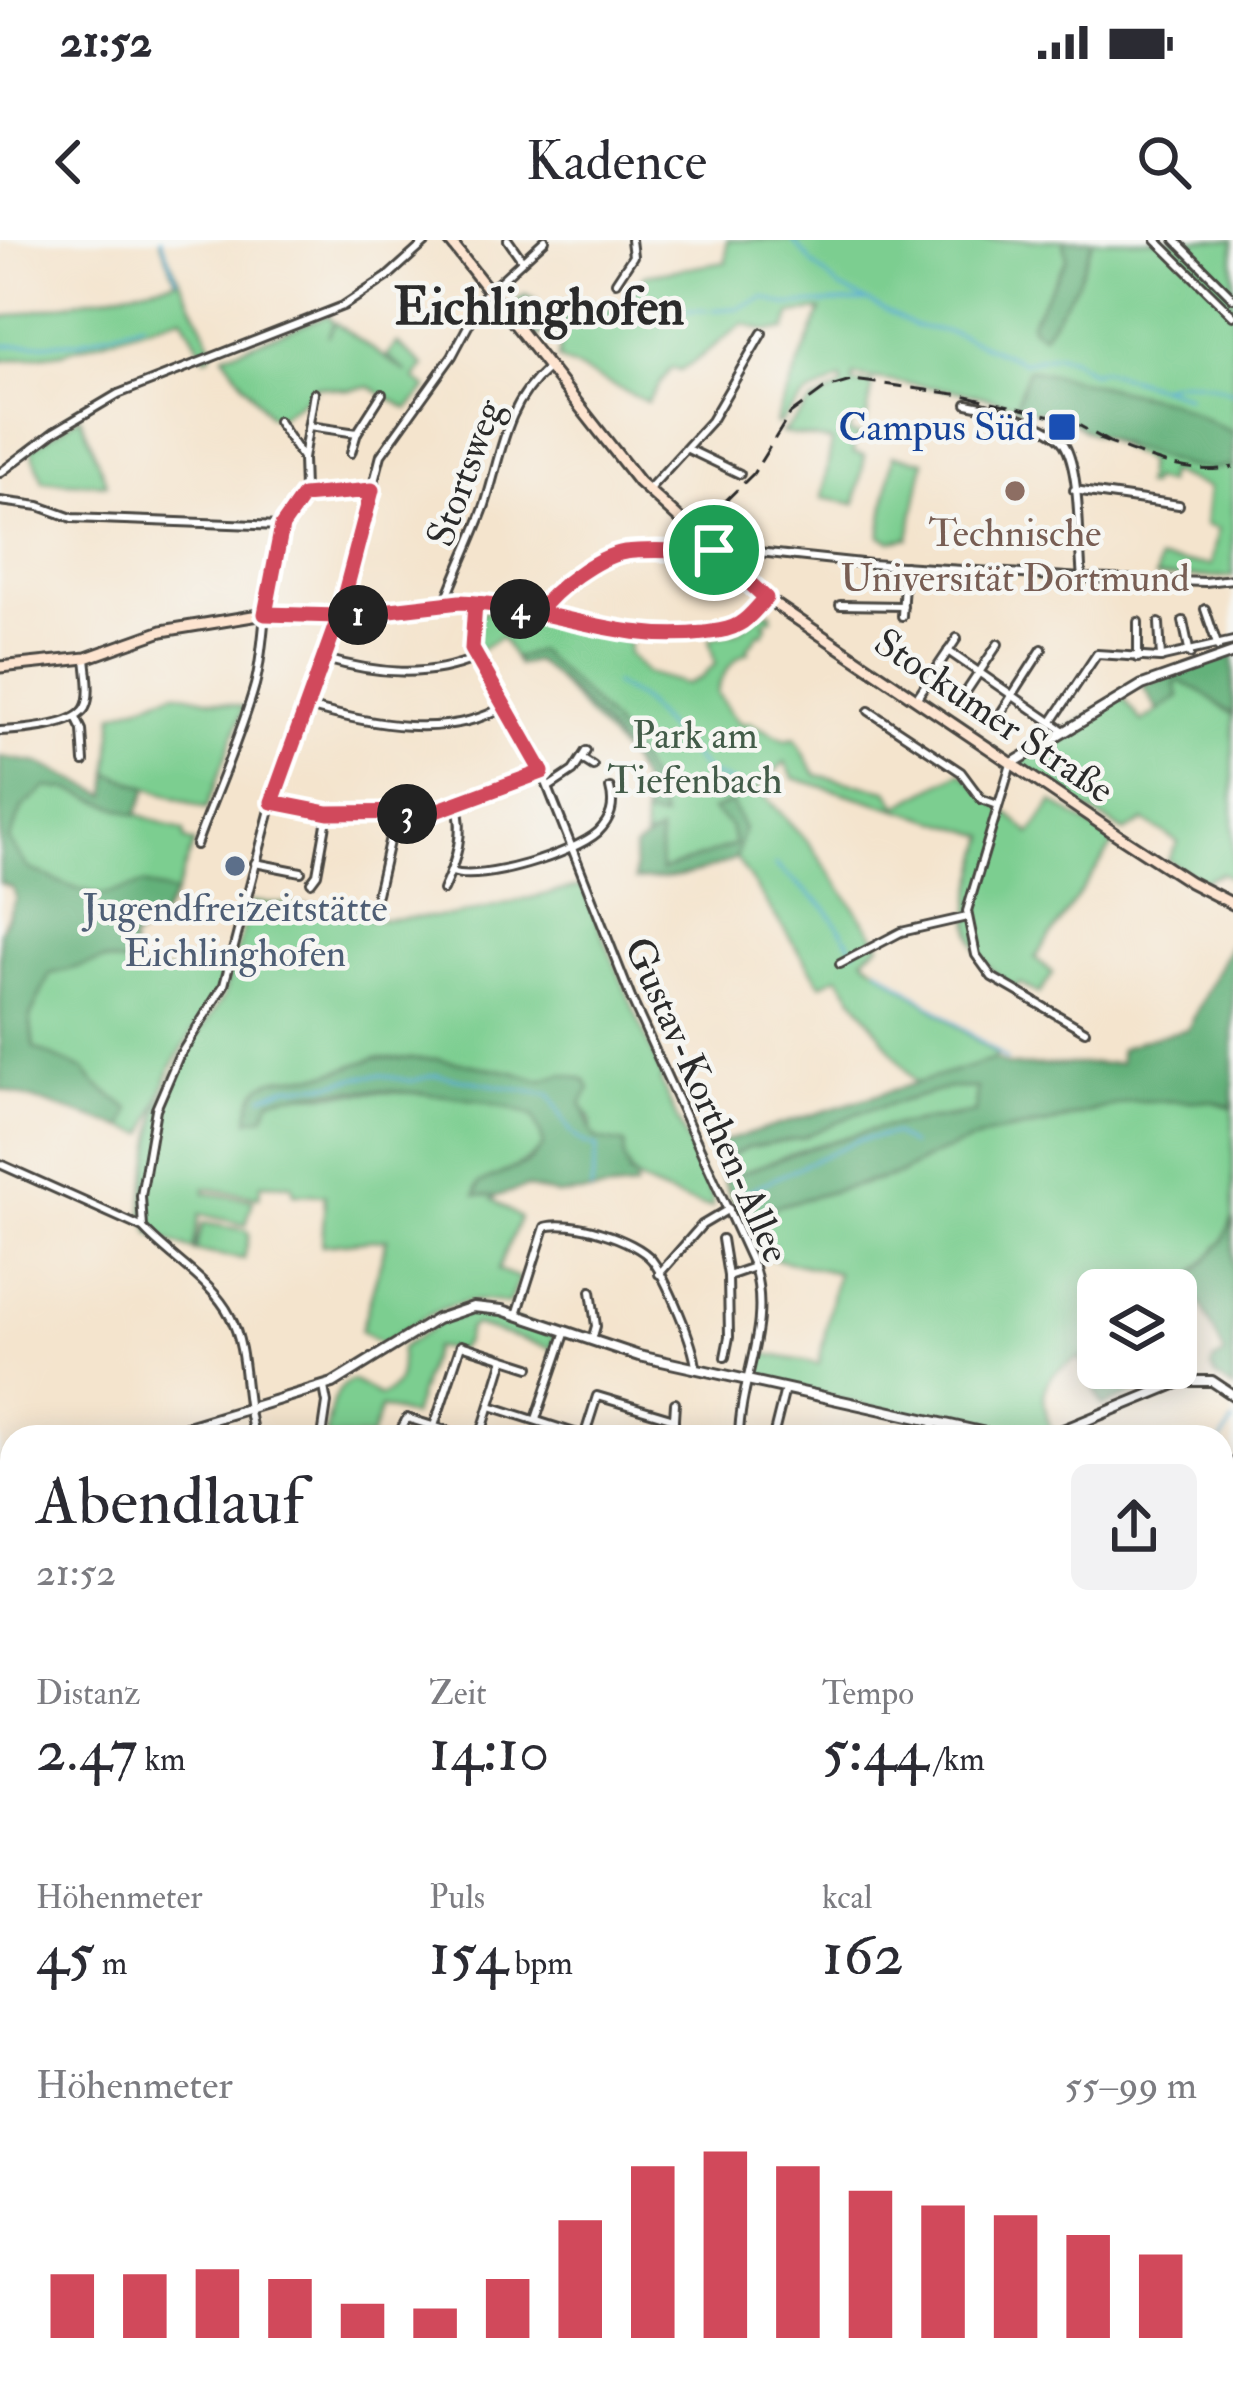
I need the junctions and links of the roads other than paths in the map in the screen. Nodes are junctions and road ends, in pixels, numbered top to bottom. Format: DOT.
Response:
graph roads {
  1 [pos="428,240"];
  2 [pos="449,240"];
  3 [pos="508,240"];
  4 [pos="545,240"];
  5 [pos="631,240"];
  6 [pos="1156,240"];
  7 [pos="1174,240"];
  8 [pos="522,260"];
  9 [pos="616,282"];
  10 [pos="490,289"];
  11 [pos="1233,298"];
  12 [pos="1233,316"];
  13 [pos="762,333"];
  14 [pos="547,369"];
  15 [pos="314,393"];
  16 [pos="382,394"];
  17 [pos="967,404"];
  18 [pos="278,421"];
  19 [pos="309,426"];
  20 [pos="357,434"];
  21 [pos="688,448"];
  22 [pos="351,453"];
  23 [pos="302,459"];
  24 [pos="0,472"];
  25 [pos="740,474"];
  26 [pos="372,490"];
  27 [pos="648,490"];
  28 [pos="1074,490"];
  29 [pos="306,493"];
  30 [pos="0,501"];
  31 [pos="1179,505"];
  32 [pos="282,526"];
  33 [pos="714,550"];
  34 [pos="740,550"];
  35 [pos="905,566"];
  36 [pos="732,567"];
  37 [pos="1082,578"];
  38 [pos="1233,579"];
  39 [pos="766,598"];
  40 [pos="547,599"];
  41 [pos="524,600"];
  42 [pos="445,603"];
  43 [pos="475,603"];
  44 [pos="840,605"];
  45 [pos="1205,609"];
  46 [pos="538,612"];
  47 [pos="265,614"];
  48 [pos="339,616"];
  49 [pos="1183,621"];
  50 [pos="1138,622"];
  51 [pos="1159,623"];
  52 [pos="957,638"];
  53 [pos="1233,641"];
  54 [pos="998,644"];
  55 [pos="1218,647"];
  56 [pos="1042,649"];
  57 [pos="948,651"];
  58 [pos="1233,653"];
  59 [pos="1190,654"];
  60 [pos="86,658"];
  61 [pos="476,658"];
  62 [pos="1138,658"];
  63 [pos="325,659"];
  64 [pos="1155,660"];
  65 [pos="0,667"];
  66 [pos="979,672"];
  67 [pos="1161,677"];
  68 [pos="1013,694"];
  69 [pos="964,695"];
  70 [pos="916,699"];
  71 [pos="506,705"];
  72 [pos="308,707"];
  73 [pos="869,711"];
  74 [pos="999,716"];
  75 [pos="76,718"];
  76 [pos="1053,720"];
  77 [pos="1064,730"];
  78 [pos="0,731"];
  79 [pos="84,762"];
  80 [pos="1011,764"];
  81 [pos="593,766"];
  82 [pos="542,772"];
  83 [pos="549,788"];
  84 [pos="610,788"];
  85 [pos="272,802"];
  86 [pos="456,805"];
  87 [pos="996,805"];
  88 [pos="328,813"];
  89 [pos="395,815"];
  90 [pos="196,845"];
  91 [pos="572,845"];
  92 [pos="255,863"];
  93 [pos="301,872"];
  94 [pos="452,872"];
  95 [pos="311,882"];
  96 [pos="443,890"];
  97 [pos="377,894"];
  98 [pos="1233,904"];
  99 [pos="967,916"];
  100 [pos="839,964"];
  101 [pos="1085,1031"];
  102 [pos="0,1164"];
  103 [pos="729,1209"];
  104 [pos="143,1228"];
  105 [pos="722,1239"];
  106 [pos="754,1267"];
  107 [pos="659,1274"];
  108 [pos="728,1276"];
  109 [pos="591,1291"];
  110 [pos="517,1315"];
  111 [pos="566,1331"];
  112 [pos="592,1340"];
  113 [pos="724,1357"];
  114 [pos="505,1359"];
  115 [pos="530,1367"];
  116 [pos="696,1367"];
  117 [pos="747,1380"];
  118 [pos="324,1387"];
  119 [pos="785,1389"];
  120 [pos="1233,1395"];
  121 [pos="675,1403"];
  122 [pos="490,1406"];
  123 [pos="247,1411"];
  124 [pos="674,1419"];
  125 [pos="536,1420"];
  126 [pos="934,1424"];
  127 [pos="197,1425"];
  128 [pos="251,1425"];
  129 [pos="324,1425"];
  130 [pos="403,1425"];
  131 [pos="431,1425"];
  132 [pos="434,1425"];
  133 [pos="484,1425"];
  134 [pos="550,1425"];
  135 [pos="587,1425"];
  136 [pos="674,1425"];
  137 [pos="739,1425"];
  138 [pos="776,1425"];
  139 [pos="939,1425"];
  140 [pos="1076,1425"];
  1 -- 24 [label="street"];
  2 -- 10 [label="main road, Stockumer Straße"];
  3 -- 8 [label="street"];
  4 -- 8 [label="street"];
  5 -- 9 [label="street"];
  6 -- 12 [label="street"];
  7 -- 11 [label="street"];
  8 -- 10 [label="street"];
  10 -- 14 [label="main road, Stockumer Straße"];
  10 -- 26 [label="street"];
  13 -- 21 [label="street"];
  14 -- 27 [label="main road, Stockumer Straße"];
  14 -- 42 [label="street, Stortsweg"];
  15 -- 19 [label="street"];
  16 -- 20 [label="street"];
  17 -- 28 [label="street"];
  18 -- 23 [label="street"];
  19 -- 20 [label="street"];
  19 -- 23 [label="street"];
  20 -- 22 [label="street"];
  21 -- 25 [label="street"];
  21 -- 27 [label="street"];
  23 -- 29 [label="street"];
  26 -- 29 [label="street"];
  26 -- 48 [label="street"];
  27 -- 33 [label="main road, Stockumer Straße"];
  28 -- 31 [label="street"];
  28 -- 37 [label="street"];
  29 -- 32 [label="street"];
  30 -- 32 [label="street"];
  32 -- 47 [label="street"];
  33 -- 34 [label="street"];
  33 -- 36 [label="main road, Stockumer Straße"];
  33 -- 40 [label="street"];
  34 -- 35 [label="street"];
  34 -- 36 [label="street"];
  35 -- 37 [label="street"];
  35 -- 44 [label="street"];
  36 -- 39 [label="main road, Stockumer Straße"];
  37 -- 38 [label="street"];
  39 -- 46 [label="main road"];
  39 -- 70 [label="main road, Stockumer Straße"];
  40 -- 41 [label="street"];
  40 -- 46 [label="street"];
  42 -- 43 [label="main road"];
  42 -- 48 [label="main road"];
  43 -- 46 [label="main road"];
  43 -- 61 [label="street, Stortsweg"];
  45 -- 55 [label="street"];
  47 -- 48 [label="main road"];
  47 -- 60 [label="main road"];
  47 -- 90 [label="street"];
  48 -- 63 [label="street"];
  49 -- 59 [label="street"];
  50 -- 62 [label="street"];
  51 -- 64 [label="street"];
  52 -- 57 [label="street"];
  53 -- 55 [label="street"];
  54 -- 66 [label="street"];
  55 -- 59 [label="street"];
  56 -- 68 [label="street"];
  57 -- 66 [label="street"];
  57 -- 70 [label="street"];
  58 -- 67 [label="street"];
  59 -- 64 [label="street"];
  60 -- 65 [label="main road"];
  60 -- 75 [label="street"];
  61 -- 63 [label="street"];
  61 -- 71 [label="street"];
  62 -- 64 [label="street"];
  62 -- 76 [label="street"];
  63 -- 72 [label="street"];
  64 -- 67 [label="street"];
  66 -- 68 [label="street"];
  66 -- 69 [label="street"];
  67 -- 77 [label="street"];
  68 -- 74 [label="street"];
  68 -- 76 [label="street"];
  70 -- 80 [label="main road, Stockumer Straße"];
  71 -- 72 [label="street"];
  71 -- 82 [label="street"];
  72 -- 85 [label="street"];
  73 -- 87 [label="street"];
  75 -- 78 [label="street"];
  75 -- 79 [label="street"];
  76 -- 77 [label="street"];
  77 -- 80 [label="street"];
  80 -- 87 [label="street"];
  80 -- 98 [label="main road, Stockumer Straße"];
  81 -- 83 [label="street"];
  82 -- 83 [label="street"];
  82 -- 86 [label="street"];
  83 -- 91 [label="street"];
  84 -- 91 [label="street"];
  85 -- 88 [label="street"];
  85 -- 92 [label="street"];
  86 -- 89 [label="street"];
  86 -- 94 [label="street"];
  87 -- 99 [label="street"];
  88 -- 89 [label="street"];
  88 -- 95 [label="street"];
  89 -- 97 [label="street"];
  91 -- 94 [label="street"];
  91 -- 103 [label="street, Gustav-Korthen-Allee"];
  92 -- 93 [label="street"];
  92 -- 104 [label="street"];
  94 -- 96 [label="street"];
  99 -- 100 [label="street"];
  99 -- 101 [label="street"];
  102 -- 104 [label="street"];
  103 -- 106 [label="street, Gustav-Korthen-Allee"];
  103 -- 107 [label="street"];
  104 -- 123 [label="street"];
  105 -- 108 [label="street"];
  106 -- 108 [label="street"];
  106 -- 117 [label="street, Gustav-Korthen-Allee"];
  107 -- 110 [label="street"];
  107 -- 116 [label="street"];
  108 -- 113 [label="street"];
  109 -- 112 [label="street"];
  110 -- 111 [label="street"];
  110 -- 118 [label="street"];
  111 -- 112 [label="street"];
  111 -- 125 [label="street"];
  112 -- 116 [label="street"];
  114 -- 115 [label="street"];
  114 -- 122 [label="street"];
  114 -- 132 [label="street"];
  116 -- 117 [label="street"];
  117 -- 119 [label="street"];
  117 -- 137 [label="street, Gustav-Korthen-Allee"];
  118 -- 123 [label="street"];
  118 -- 129 [label="street"];
  119 -- 126 [label="street"];
  119 -- 138 [label="street"];
  120 -- 140 [label="street"];
  121 -- 124 [label="street"];
  122 -- 125 [label="street"];
  122 -- 133 [label="street"];
  123 -- 127 [label="street"];
  123 -- 128 [label="street"];
  124 -- 135 [label="street"];
  124 -- 136 [label="street"];
  125 -- 134 [label="street"];
  126 -- 139 [label="street"];
  130 -- 131 [label="street"];
}
